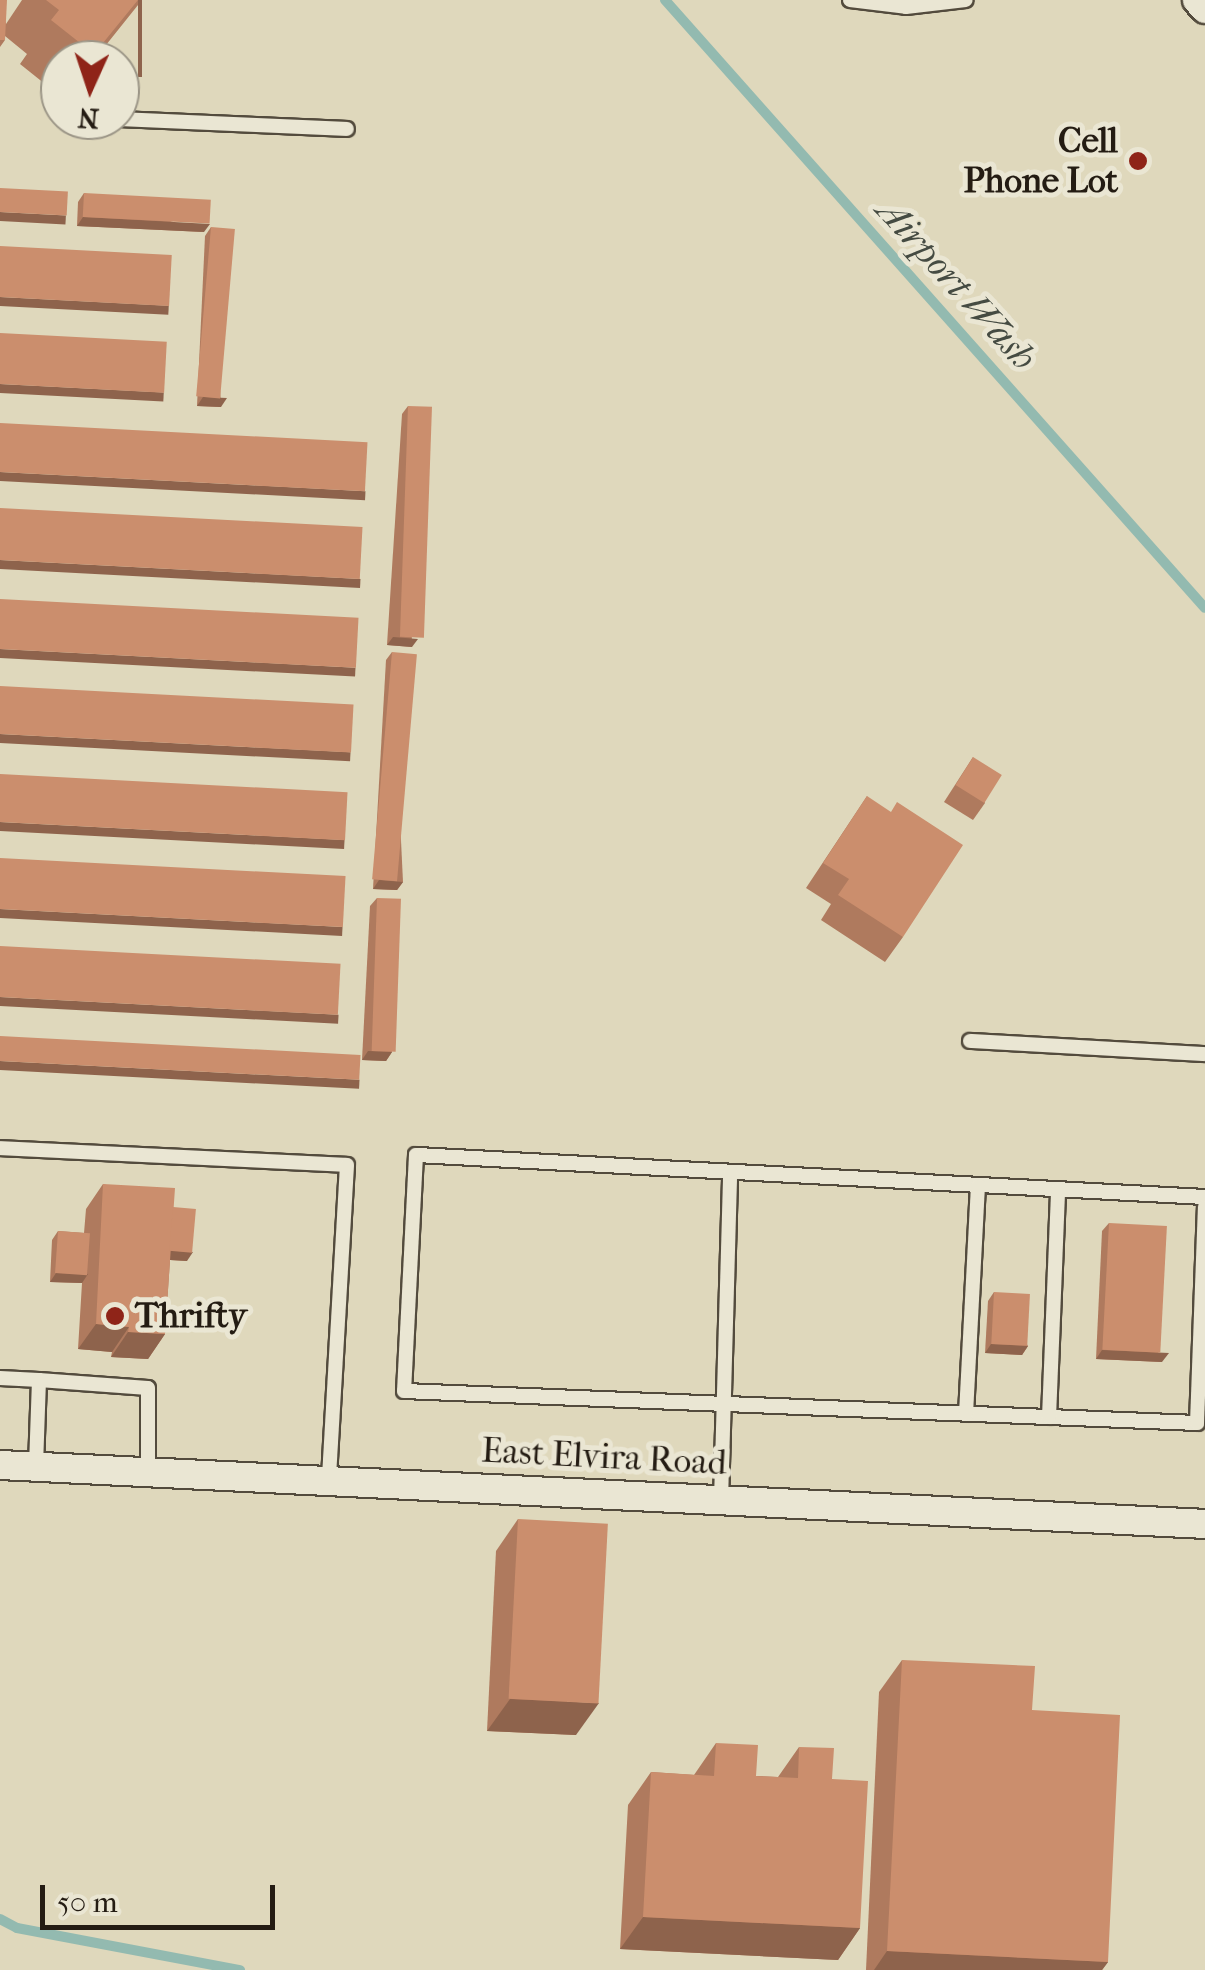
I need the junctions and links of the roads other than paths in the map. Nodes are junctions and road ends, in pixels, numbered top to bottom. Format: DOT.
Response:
graph roads {
  1 [pos="850,0"];
  2 [pos="966,0"];
  3 [pos="1197,0"];
  4 [pos="1205,9"];
  5 [pos="140,119"];
  6 [pos="347,130"];
  7 [pos="970,1041"];
  8 [pos="1205,1054"];
  9 [pos="0,1148"];
  10 [pos="730,1173"];
  11 [pos="978,1186"];
  12 [pos="1058,1190"];
  13 [pos="1205,1197"];
  14 [pos="1205,1207"];
  15 [pos="0,1378"];
  16 [pos="39,1380"];
  17 [pos="722,1405"];
  18 [pos="966,1414"];
  19 [pos="1049,1417"];
  20 [pos="0,1465"];
  21 [pos="36,1467"];
  22 [pos="148,1472"];
  23 [pos="329,1481"];
  24 [pos="721,1501"];
  25 [pos="1205,1524"];
  1 -- 2 [label="lane"];
  3 -- 4 [label="street"];
  5 -- 6 [label="lane"];
  7 -- 8 [label="lane"];
  9 -- 23 [label="lane"];
  10 -- 11 [label="lane"];
  10 -- 17 [label="lane"];
  10 -- 17 [label="lane"];
  11 -- 12 [label="lane"];
  11 -- 18 [label="lane"];
  12 -- 13 [label="lane"];
  12 -- 19 [label="lane"];
  14 -- 19 [label="lane"];
  15 -- 16 [label="lane"];
  16 -- 21 [label="lane"];
  16 -- 22 [label="lane"];
  17 -- 18 [label="lane"];
  17 -- 24 [label="lane"];
  18 -- 19 [label="lane"];
  20 -- 21 [label="street, East Elvira Road"];
  21 -- 22 [label="street, East Elvira Road"];
  22 -- 23 [label="street, East Elvira Road"];
  23 -- 24 [label="street, East Elvira Road"];
  24 -- 25 [label="street, East Elvira Road"];
}
